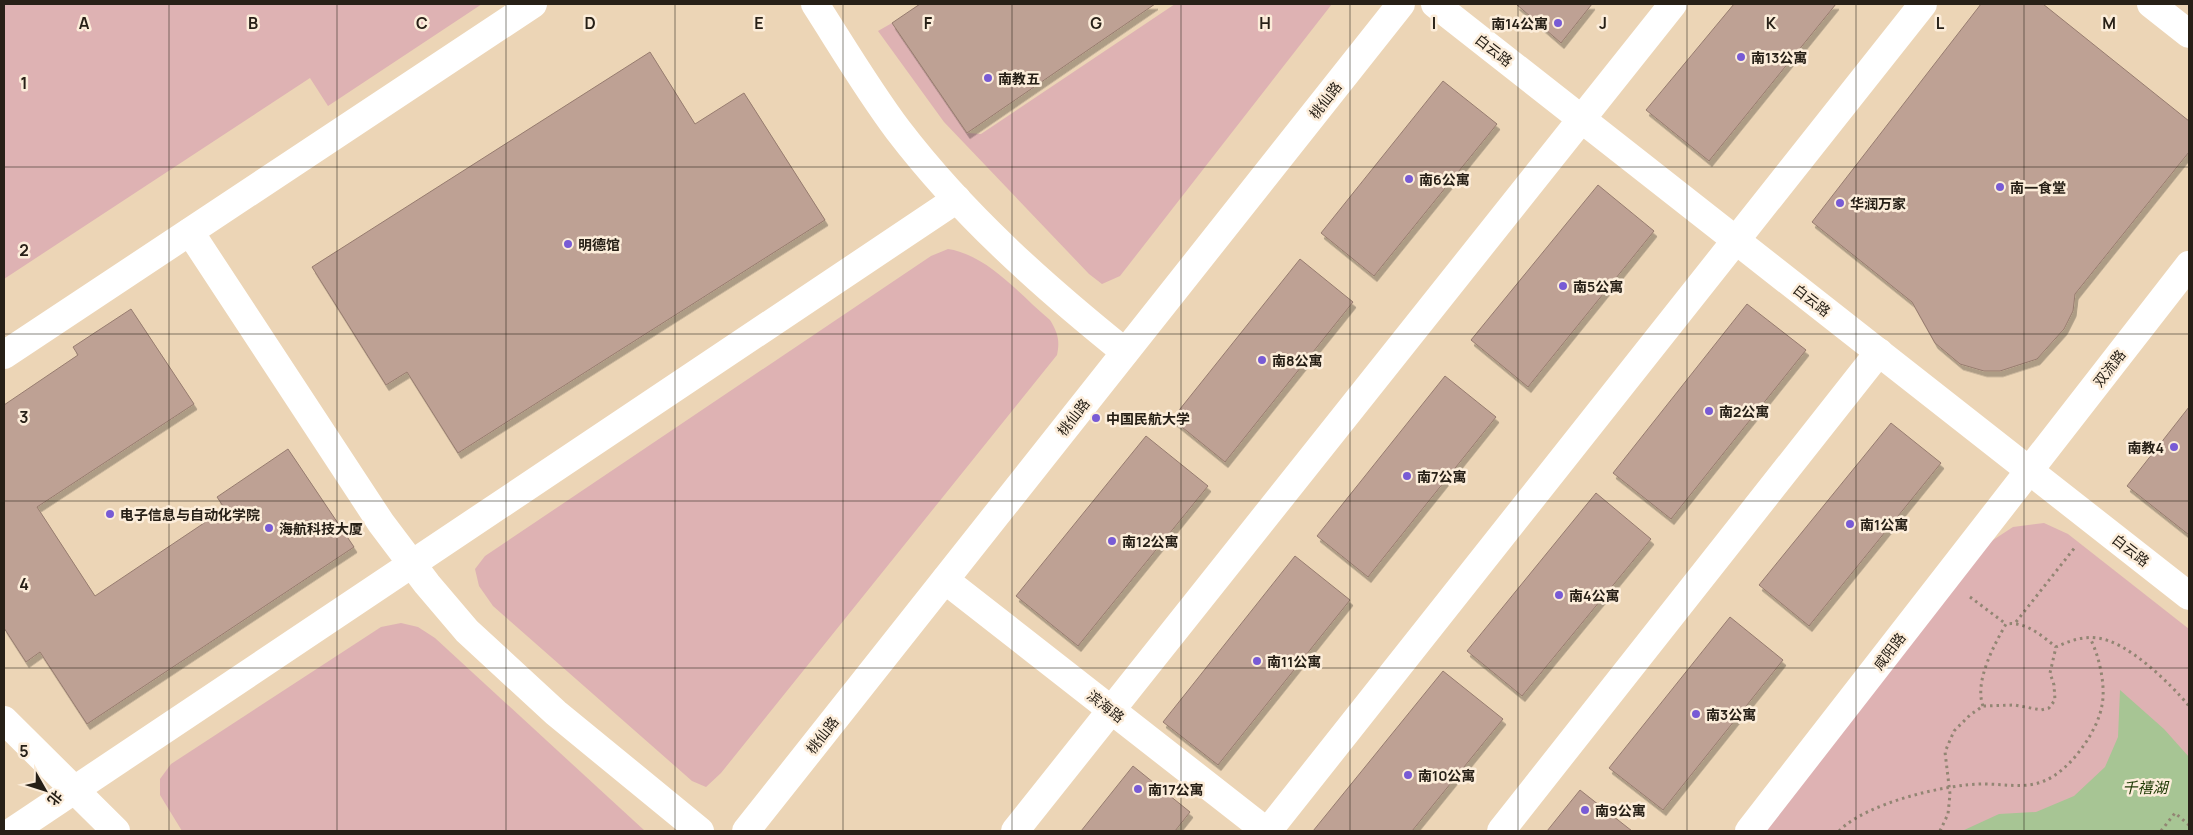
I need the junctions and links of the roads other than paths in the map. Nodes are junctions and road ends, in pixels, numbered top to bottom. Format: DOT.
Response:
graph roads {
  1 [pos="533,4"];
  2 [pos="815,4"];
  3 [pos="1401,4"];
  4 [pos="1435,4"];
  5 [pos="1673,4"];
  6 [pos="1923,4"];
  7 [pos="2151,4"];
  8 [pos="2189,34"];
  9 [pos="1582,119"];
  10 [pos="957,199"];
  11 [pos="190,232"];
  12 [pos="1736,240"];
  13 [pos="2189,265"];
  14 [pos="1125,352"];
  15 [pos="1879,352"];
  16 [pos="4,356"];
  17 [pos="2030,470"];
  18 [pos="412,564"];
  19 [pos="945,580"];
  20 [pos="2189,596"];
  21 [pos="1111,710"];
  22 [pos="4,720"];
  23 [pos="74,791"];
  24 [pos="13,831"];
  25 [pos="116,831"];
  26 [pos="700,831"];
  27 [pos="746,831"];
  28 [pos="1015,831"];
  29 [pos="1267,831"];
  30 [pos="1501,831"];
  31 [pos="1749,831"];
  1 -- 11 [label="street"];
  2 -- 10 [label="street"];
  3 -- 14 [label="street, 桃仙路"];
  4 -- 9 [label="street, 白云路"];
  5 -- 9 [label="street"];
  6 -- 12 [label="street"];
  7 -- 8 [label="street"];
  9 -- 12 [label="street, 白云路"];
  9 -- 21 [label="street"];
  10 -- 14 [label="street"];
  10 -- 18 [label="street"];
  11 -- 16 [label="street"];
  11 -- 18 [label="street"];
  12 -- 15 [label="street, 白云路"];
  12 -- 29 [label="street"];
  13 -- 17 [label="street, 双流路"];
  14 -- 19 [label="street, 桃仙路"];
  15 -- 17 [label="street, 白云路"];
  15 -- 30 [label="street"];
  17 -- 20 [label="street, 白云路"];
  17 -- 31 [label="street, 咸阳路"];
  18 -- 23 [label="street"];
  18 -- 26 [label="street"];
  19 -- 21 [label="street, 滨海路"];
  19 -- 27 [label="street, 桃仙路"];
  21 -- 28 [label="street"];
  21 -- 29 [label="street, 滨海路"];
  22 -- 23 [label="street"];
  23 -- 24 [label="street"];
  23 -- 25 [label="street"];
}
